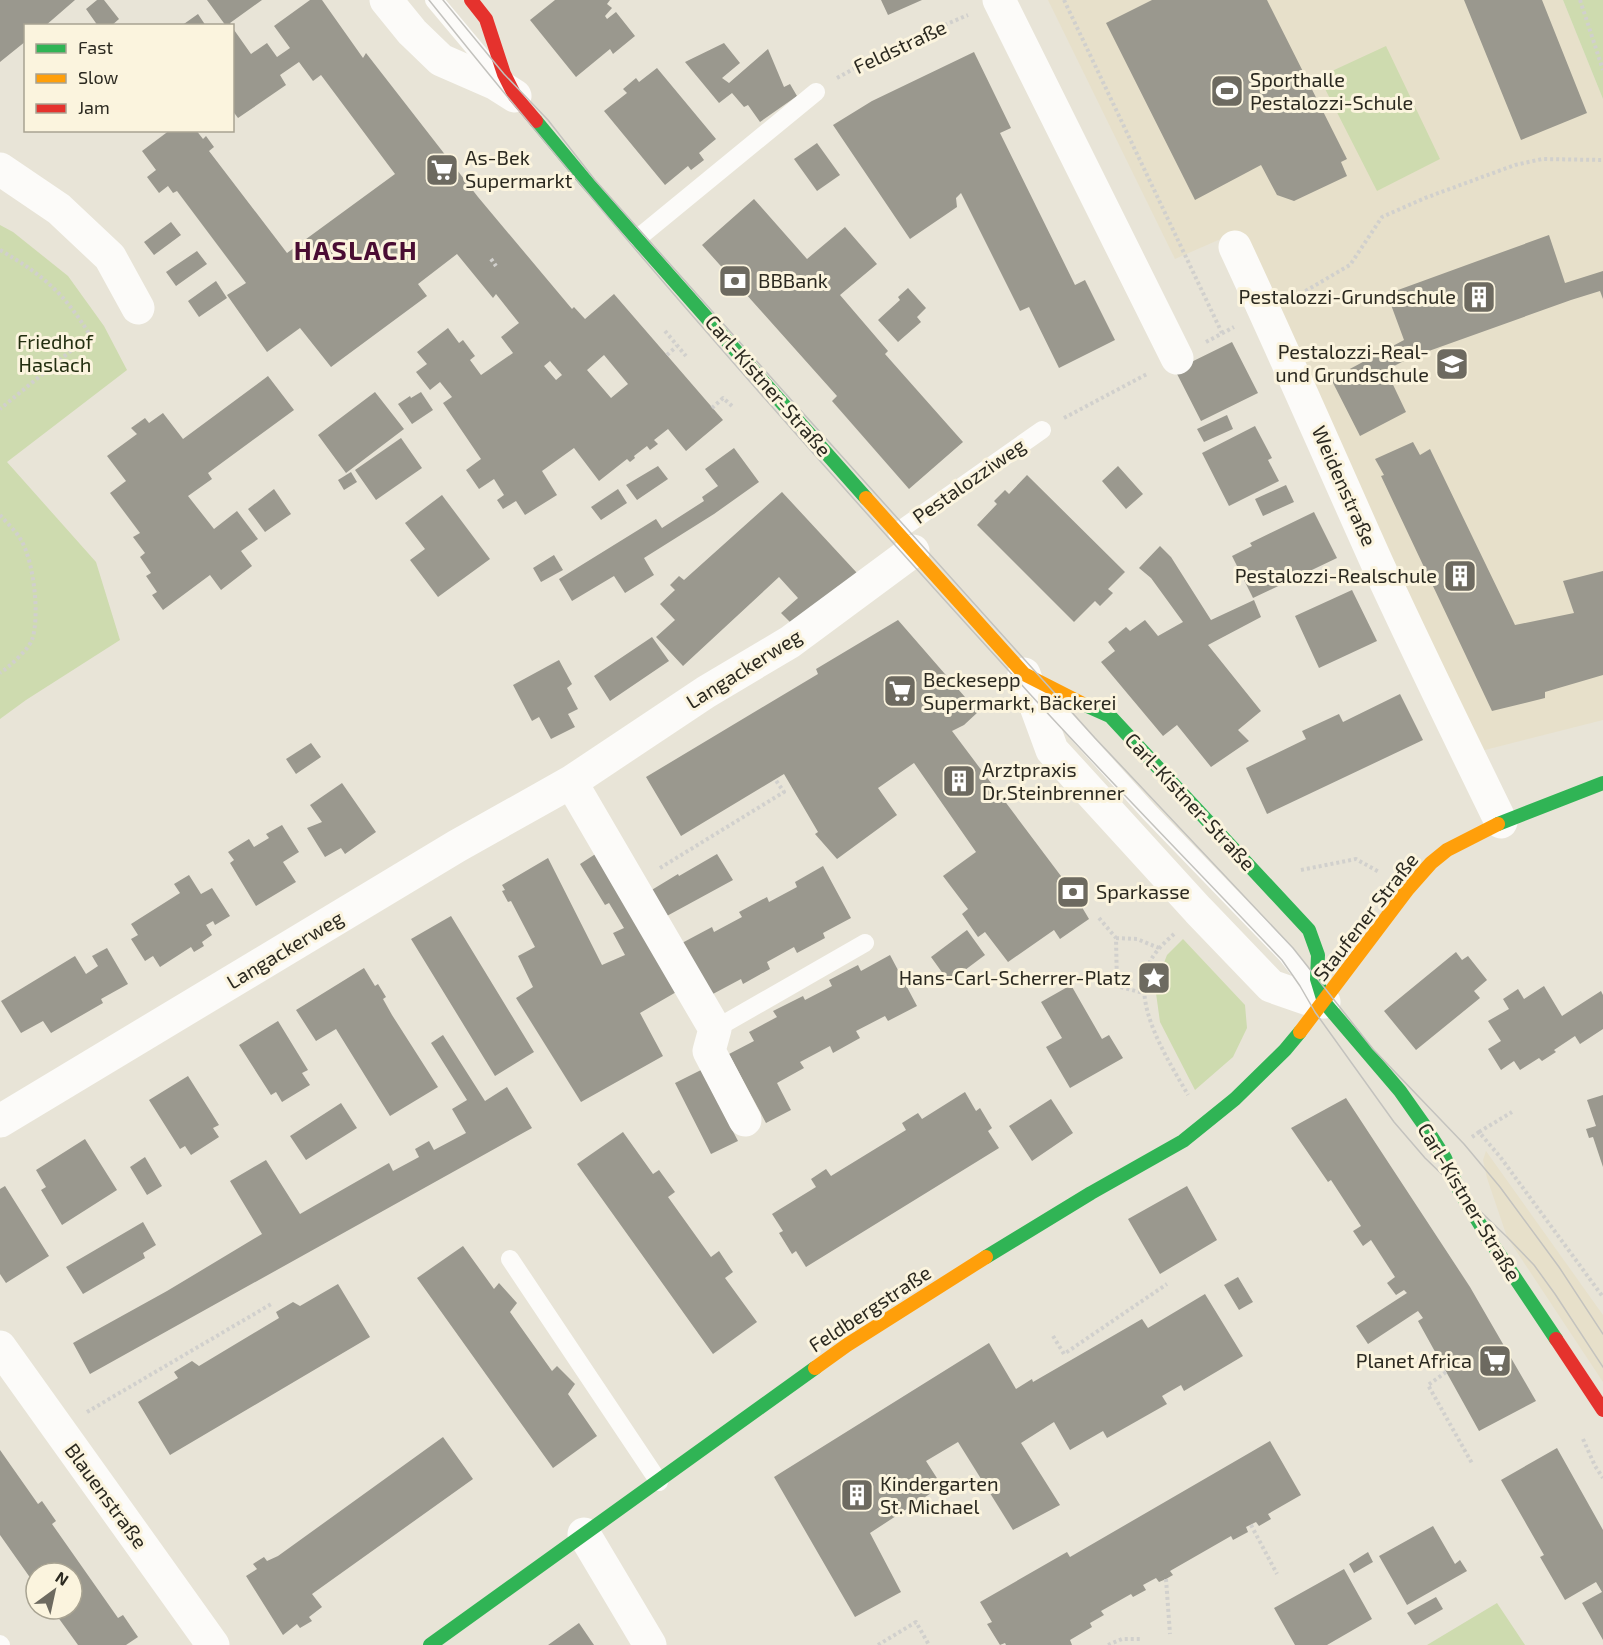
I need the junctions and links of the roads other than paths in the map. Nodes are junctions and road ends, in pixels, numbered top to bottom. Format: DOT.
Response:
graph roads {
  1 [pos="386,0"];
  2 [pos="434,0"];
  3 [pos="471,0"];
  4 [pos="1000,1"];
  5 [pos="816,92"];
  6 [pos="515,96"];
  7 [pos="0,169"];
  8 [pos="638,237"];
  9 [pos="1235,247"];
  10 [pos="138,308"];
  11 [pos="1177,358"];
  12 [pos="1042,430"];
  13 [pos="905,541"];
  14 [pos="1024,674"];
  15 [pos="571,782"];
  16 [pos="1603,783"];
  17 [pos="1501,822"];
  18 [pos="865,943"];
  19 [pos="1324,1002"];
  20 [pos="715,1029"];
  21 [pos="745,1120"];
  22 [pos="0,1121"];
  23 [pos="510,1259"];
  24 [pos="0,1347"];
  25 [pos="1603,1410"];
  26 [pos="659,1482"];
  27 [pos="584,1534"];
  28 [pos="213,1645"];
  29 [pos="430,1645"];
  30 [pos="650,1645"];
  1 -- 6 [label="street, Carl-Kistner-Straße"];
  2 -- 6 [label="lane"];
  3 -- 6 [label="street, Carl-Kistner-Straße"];
  4 -- 11 [label="street"];
  5 -- 8 [label="lane"];
  6 -- 8 [label="street, Carl-Kistner-Straße"];
  7 -- 10 [label="street"];
  8 -- 13 [label="street, Carl-Kistner-Straße"];
  9 -- 17 [label="street, Weidenstraße"];
  12 -- 13 [label="lane, Pestalozziweg"];
  13 -- 14 [label="street, Carl-Kistner-Straße"];
  13 -- 15 [label="street, Langackerweg"];
  14 -- 19 [label="lane"];
  14 -- 19 [label="street, Carl-Kistner-Straße"];
  14 -- 19 [label="street, Carl-Kistner-Straße"];
  15 -- 20 [label="street"];
  15 -- 22 [label="street, Langackerweg"];
  16 -- 17 [label="street, Staufener Straße"];
  17 -- 19 [label="street, Staufener Straße"];
  18 -- 20 [label="lane"];
  19 -- 25 [label="street, Carl-Kistner-Straße"];
  19 -- 26 [label="street, Feldbergstraße"];
  20 -- 21 [label="street"];
  23 -- 26 [label="lane"];
  24 -- 28 [label="street, Blauenstraße"];
  26 -- 27 [label="street, Feldbergstraße"];
  27 -- 29 [label="street, Feldbergstraße"];
  27 -- 30 [label="street"];
}
